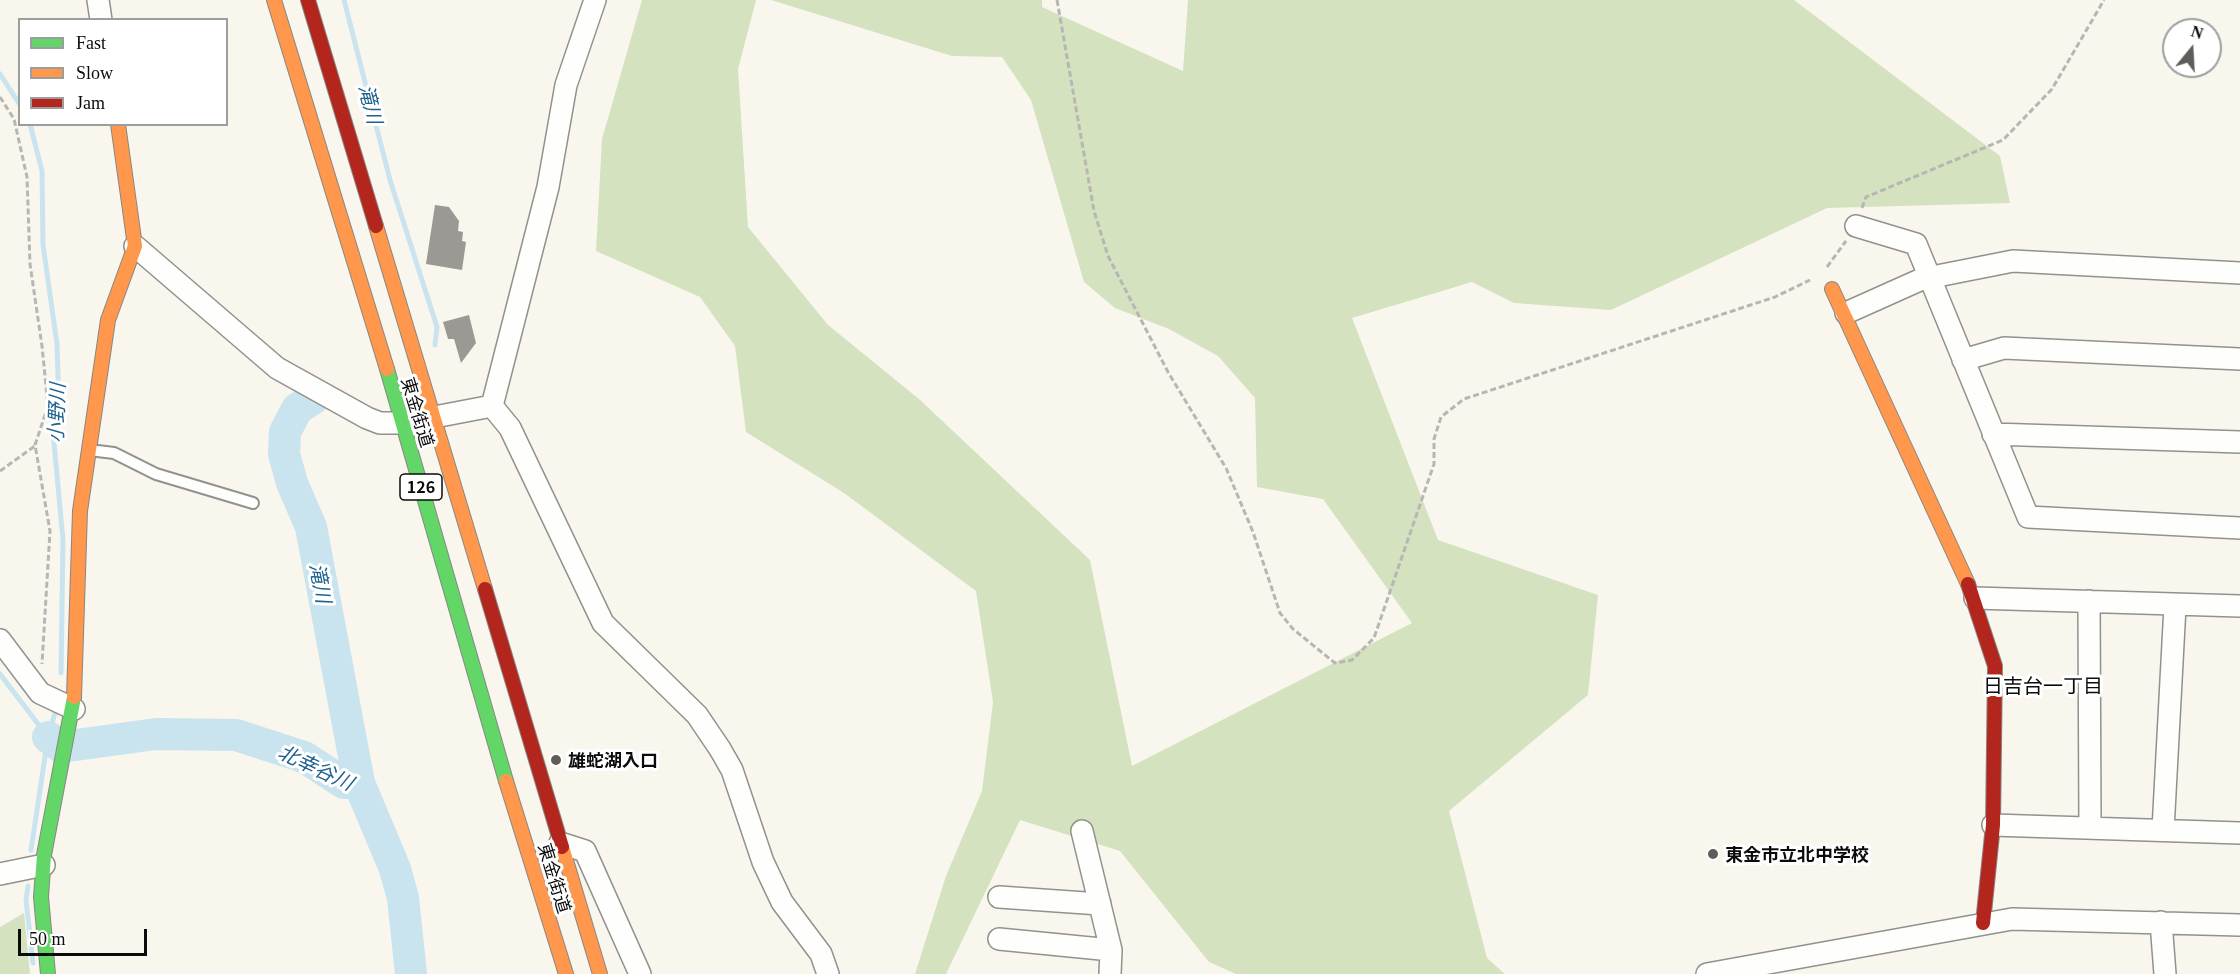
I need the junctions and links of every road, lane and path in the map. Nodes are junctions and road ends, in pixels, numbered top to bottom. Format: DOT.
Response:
graph roads {
  1 [pos="98,0"];
  2 [pos="274,0"];
  3 [pos="308,0"];
  4 [pos="595,0"];
  5 [pos="1057,0"];
  6 [pos="2104,0"];
  7 [pos="101,18"];
  8 [pos="0,97"];
  9 [pos="118,126"];
  10 [pos="1856,226"];
  11 [pos="135,246"];
  12 [pos="1822,272"];
  13 [pos="2240,273"];
  14 [pos="1816,278"];
  15 [pos="1929,278"];
  16 [pos="1832,289"];
  17 [pos="1846,313"];
  18 [pos="2240,359"];
  19 [pos="1963,360"];
  20 [pos="492,406"];
  21 [pos="435,418"];
  22 [pos="403,423"];
  23 [pos="1993,434"];
  24 [pos="2240,442"];
  25 [pos="35,445"];
  26 [pos="89,450"];
  27 [pos="0,471"];
  28 [pos="253,503"];
  29 [pos="2240,528"];
  30 [pos="1975,598"];
  31 [pos="2089,601"];
  32 [pos="2175,606"];
  33 [pos="2240,606"];
  34 [pos="0,640"];
  35 [pos="40,693"];
  36 [pos="74,709"];
  37 [pos="1993,825"];
  38 [pos="2090,828"];
  39 [pos="2163,830"];
  40 [pos="1082,831"];
  41 [pos="2240,833"];
  42 [pos="560,843"];
  43 [pos="44,865"];
  44 [pos="0,874"];
  45 [pos="999,897"];
  46 [pos="1100,904"];
  47 [pos="2161,922"];
  48 [pos="1983,923"];
  49 [pos="2240,925"];
  50 [pos="999,939"];
  51 [pos="1111,950"];
  52 [pos="48,974"];
  53 [pos="566,974"];
  54 [pos="600,974"];
  55 [pos="640,974"];
  56 [pos="828,974"];
  57 [pos="1110,974"];
  58 [pos="1707,974"];
  59 [pos="2165,974"];
  1 -- 7 [label="street"];
  2 -- 22 [label="main road, 東金街道 / 126"];
  3 -- 21 [label="main road, 東金街道 / 126"];
  4 -- 20 [label="street"];
  5 -- 14 [label="path"];
  6 -- 10 [label="path"];
  8 -- 25 [label="path"];
  9 -- 11 [label="main road"];
  10 -- 12 [label="path"];
  10 -- 15 [label="street"];
  11 -- 22 [label="street"];
  11 -- 26 [label="main road"];
  13 -- 15 [label="street"];
  15 -- 17 [label="street"];
  15 -- 19 [label="street"];
  16 -- 17 [label="main road"];
  17 -- 30 [label="main road"];
  18 -- 19 [label="street"];
  19 -- 23 [label="street"];
  20 -- 21 [label="street"];
  20 -- 56 [label="street"];
  21 -- 22 [label="street"];
  21 -- 42 [label="main road, 東金街道 / 126"];
  22 -- 53 [label="main road, 東金街道 / 126"];
  23 -- 24 [label="street"];
  23 -- 29 [label="street"];
  25 -- 27 [label="path"];
  25 -- 35 [label="path"];
  26 -- 28 [label="lane"];
  26 -- 36 [label="main road"];
  30 -- 31 [label="street"];
  30 -- 37 [label="main road"];
  31 -- 32 [label="street"];
  31 -- 38 [label="street"];
  32 -- 33 [label="street"];
  32 -- 39 [label="street"];
  34 -- 35 [label="street"];
  35 -- 36 [label="street"];
  36 -- 43 [label="main road"];
  37 -- 38 [label="street"];
  37 -- 48 [label="main road"];
  38 -- 39 [label="street"];
  39 -- 41 [label="street"];
  40 -- 46 [label="street"];
  42 -- 54 [label="main road, 東金街道 / 126"];
  42 -- 55 [label="street"];
  43 -- 44 [label="street"];
  43 -- 52 [label="main road"];
  45 -- 46 [label="street"];
  46 -- 51 [label="street"];
  47 -- 48 [label="street"];
  47 -- 49 [label="street"];
  47 -- 59 [label="street"];
  48 -- 58 [label="street"];
  50 -- 51 [label="street"];
  51 -- 57 [label="street"];
}
